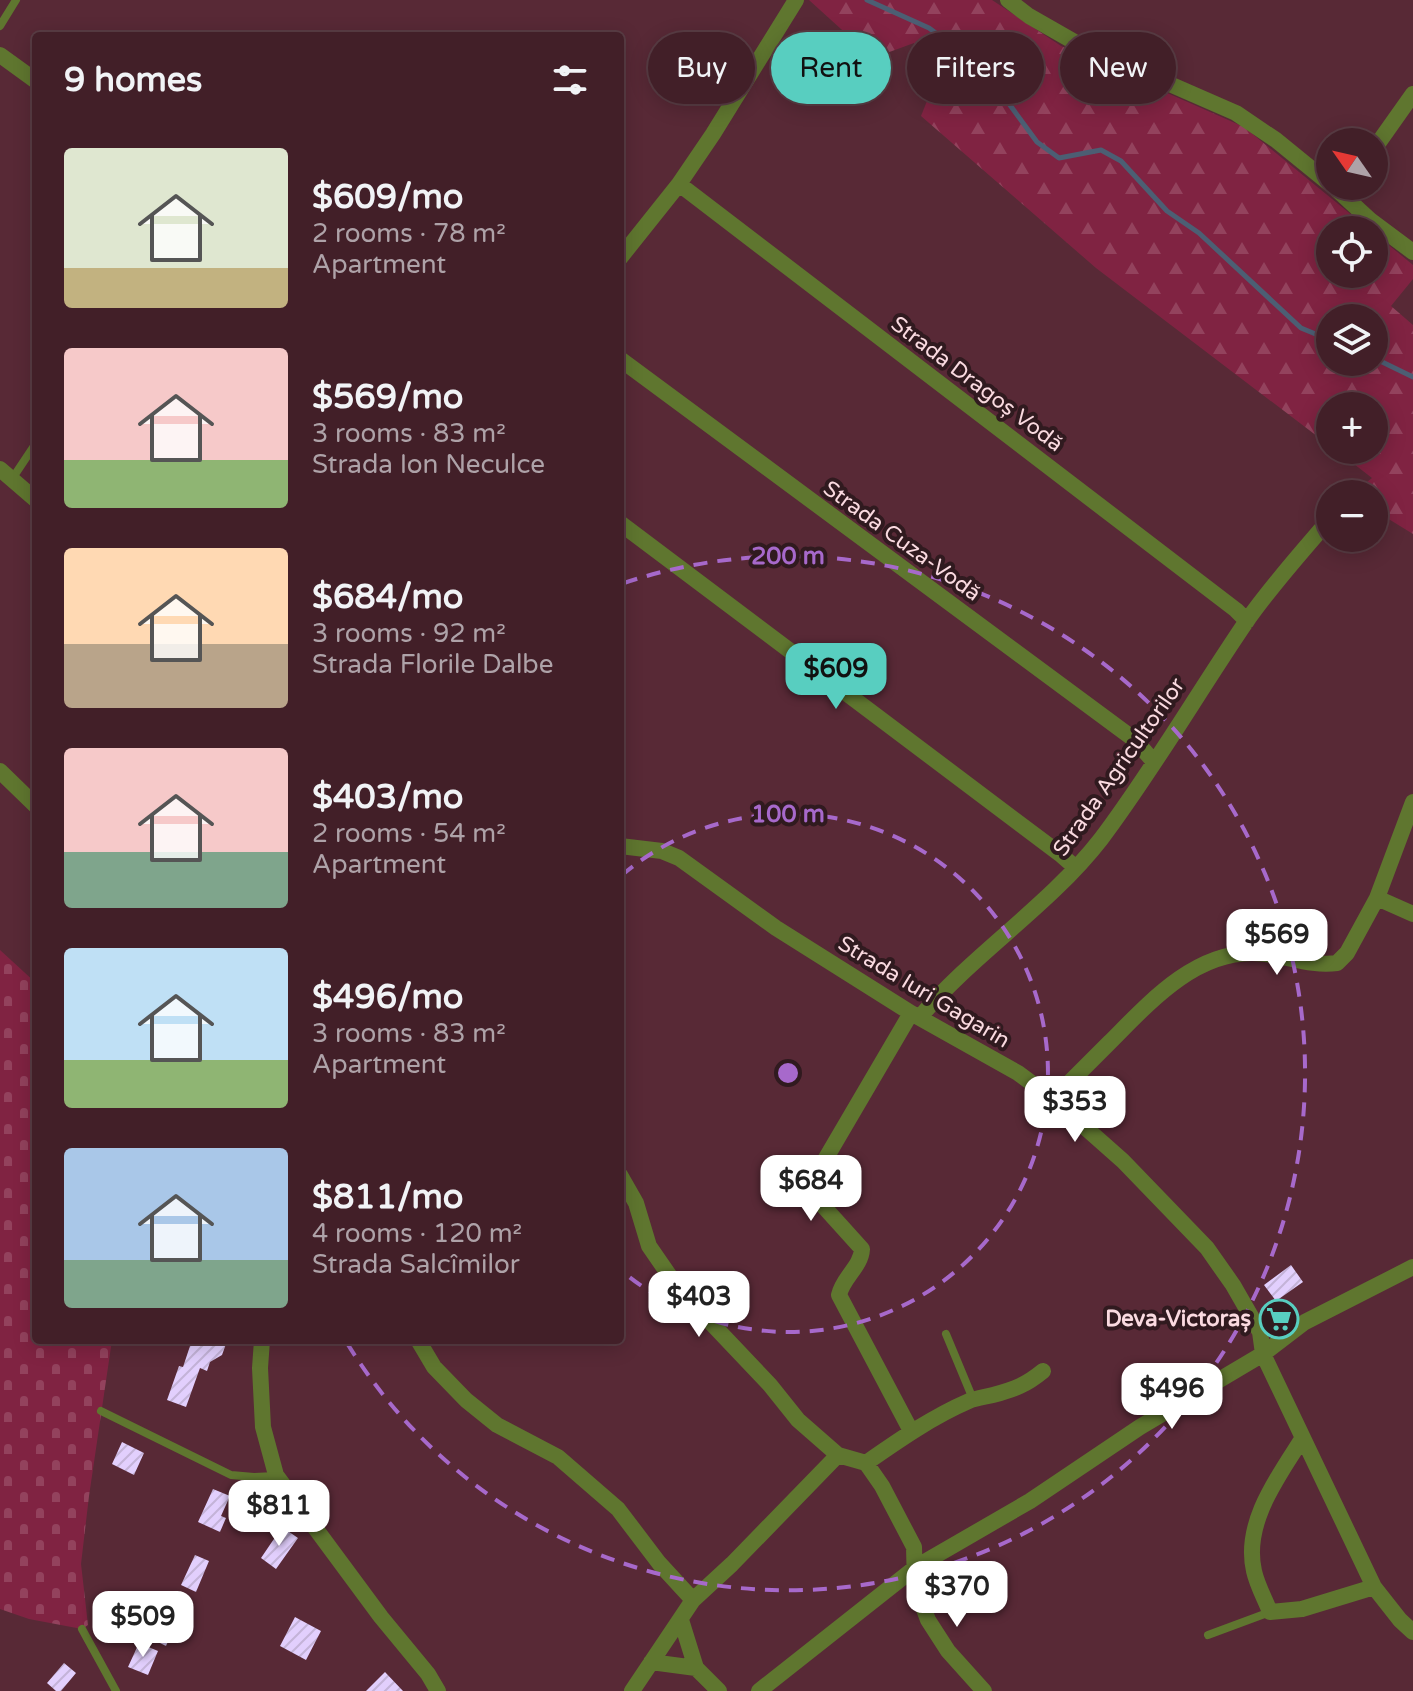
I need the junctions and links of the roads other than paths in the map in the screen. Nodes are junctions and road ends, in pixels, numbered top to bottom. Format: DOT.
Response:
graph roads {
  1 [pos="16,0"];
  2 [pos="796,0"];
  3 [pos="1008,0"];
  4 [pos="0,26"];
  5 [pos="0,55"];
  6 [pos="32,78"];
  7 [pos="1413,94"];
  8 [pos="1388,129"];
  9 [pos="1316,170"];
  10 [pos="679,184"];
  11 [pos="1351,200"];
  12 [pos="1413,252"];
  13 [pos="624,253"];
  14 [pos="624,362"];
  15 [pos="32,447"];
  16 [pos="6,474"];
  17 [pos="32,497"];
  18 [pos="624,526"];
  19 [pos="1316,535"];
  20 [pos="1247,621"];
  21 [pos="1154,762"];
  22 [pos="0,771"];
  23 [pos="32,802"];
  24 [pos="1413,802"];
  25 [pos="624,846"];
  26 [pos="1076,868"];
  27 [pos="1377,898"];
  28 [pos="1413,914"];
  29 [pos="915,1015"];
  30 [pos="1053,1099"];
  31 [pos="624,1182"];
  32 [pos="1413,1267"];
  33 [pos="946,1334"];
  34 [pos="262,1344"];
  35 [pos="420,1344"];
  36 [pos="1263,1354"];
  37 [pos="1043,1371"];
  38 [pos="973,1399"];
  39 [pos="101,1411"];
  40 [pos="911,1431"];
  41 [pos="1302,1439"];
  42 [pos="838,1455"];
  43 [pos="866,1463"];
  44 [pos="276,1475"];
  45 [pos="916,1567"];
  46 [pos="1374,1587"];
  47 [pos="693,1600"];
  48 [pos="1270,1612"];
  49 [pos="681,1620"];
  50 [pos="82,1629"];
  51 [pos="1413,1632"];
  52 [pos="1208,1635"];
  53 [pos="651,1662"];
  54 [pos="696,1668"];
  55 [pos="116,1691"];
  56 [pos="438,1691"];
  57 [pos="632,1691"];
  58 [pos="719,1691"];
  59 [pos="759,1691"];
  60 [pos="984,1691"];
  1 -- 4 [label="lane"];
  2 -- 10 [label="street"];
  3 -- 9 [label="street"];
  5 -- 6 [label="street"];
  7 -- 8 [label="street"];
  10 -- 13 [label="street"];
  10 -- 20 [label="street, Strada Dragoș Vodă"];
  11 -- 12 [label="street"];
  14 -- 21 [label="street, Strada Cuza-Vodă"];
  15 -- 16 [label="lane"];
  16 -- 17 [label="street"];
  18 -- 26 [label="street"];
  19 -- 20 [label="street, Strada Agricultorilor"];
  20 -- 21 [label="street, Strada Agricultorilor"];
  21 -- 26 [label="street, Strada Agricultorilor"];
  22 -- 23 [label="street"];
  24 -- 27 [label="street"];
  25 -- 29 [label="street, Strada Iuri Gagarin"];
  26 -- 29 [label="street, Strada Agricultorilor"];
  27 -- 28 [label="street"];
  27 -- 30 [label="street"];
  29 -- 30 [label="street, Strada Iuri Gagarin"];
  29 -- 40 [label="street, Strada Agricultorilor"];
  30 -- 36 [label="street, Strada Iuri Gagarin"];
  31 -- 42 [label="street"];
  32 -- 36 [label="street"];
  33 -- 38 [label="lane"];
  34 -- 44 [label="street"];
  35 -- 47 [label="street"];
  36 -- 41 [label="street, Strada Iuri Gagarin"];
  36 -- 45 [label="street"];
  37 -- 38 [label="street"];
  38 -- 40 [label="street"];
  39 -- 44 [label="lane"];
  40 -- 43 [label="street"];
  41 -- 46 [label="street, Strada Iuri Gagarin"];
  41 -- 48 [label="street"];
  42 -- 43 [label="street"];
  42 -- 47 [label="street"];
  43 -- 45 [label="street"];
  44 -- 56 [label="street"];
  45 -- 59 [label="street"];
  45 -- 60 [label="street"];
  46 -- 48 [label="street"];
  46 -- 51 [label="street, Strada Iuri Gagarin"];
  47 -- 49 [label="street"];
  48 -- 52 [label="lane"];
  49 -- 53 [label="street"];
  49 -- 54 [label="street"];
  50 -- 55 [label="lane"];
  53 -- 54 [label="street"];
  53 -- 57 [label="street"];
  54 -- 58 [label="street"];
}
